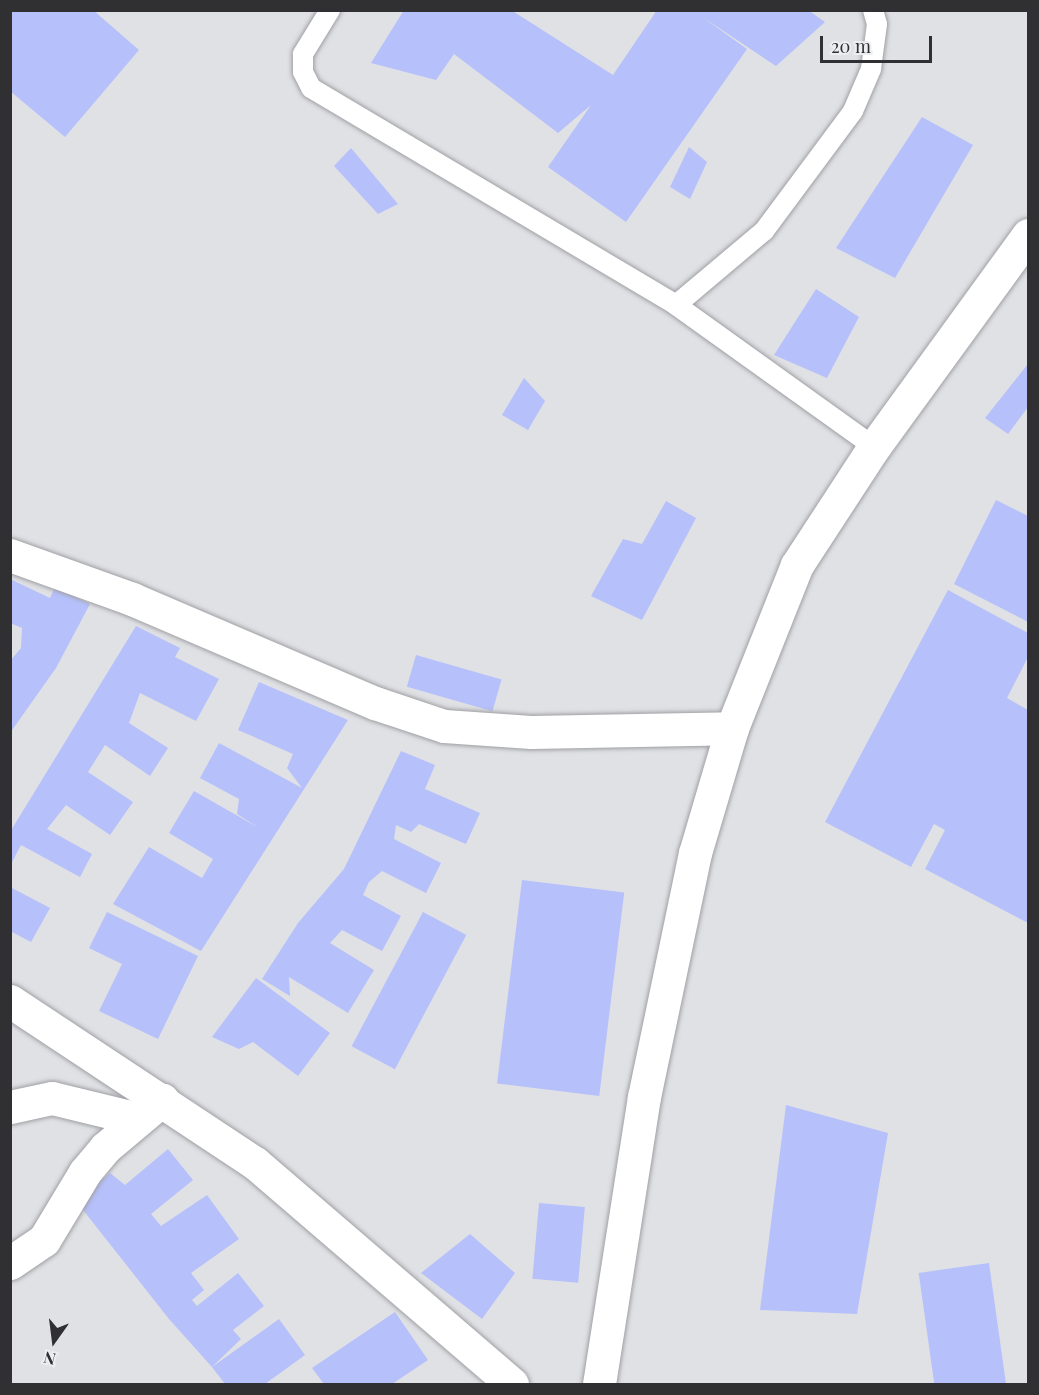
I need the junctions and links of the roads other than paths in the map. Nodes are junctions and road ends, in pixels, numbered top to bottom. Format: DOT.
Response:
graph roads {
  1 [pos="330,10"];
  2 [pos="873,10"];
  3 [pos="1029,235"];
  4 [pos="676,304"];
  5 [pos="873,447"];
  6 [pos="10,555"];
  7 [pos="732,728"];
  8 [pos="10,1000"];
  9 [pos="10,1107"];
  10 [pos="150,1110"];
  11 [pos="10,1263"];
  12 [pos="512,1384"];
  13 [pos="599,1384"];
  1 -- 4 [label="lane"];
  2 -- 4 [label="lane"];
  3 -- 5 [label="street"];
  4 -- 5 [label="lane"];
  5 -- 7 [label="street"];
  6 -- 7 [label="street"];
  7 -- 13 [label="street"];
  8 -- 10 [label="street"];
  9 -- 10 [label="street"];
  10 -- 11 [label="street"];
  10 -- 12 [label="street"];
}
